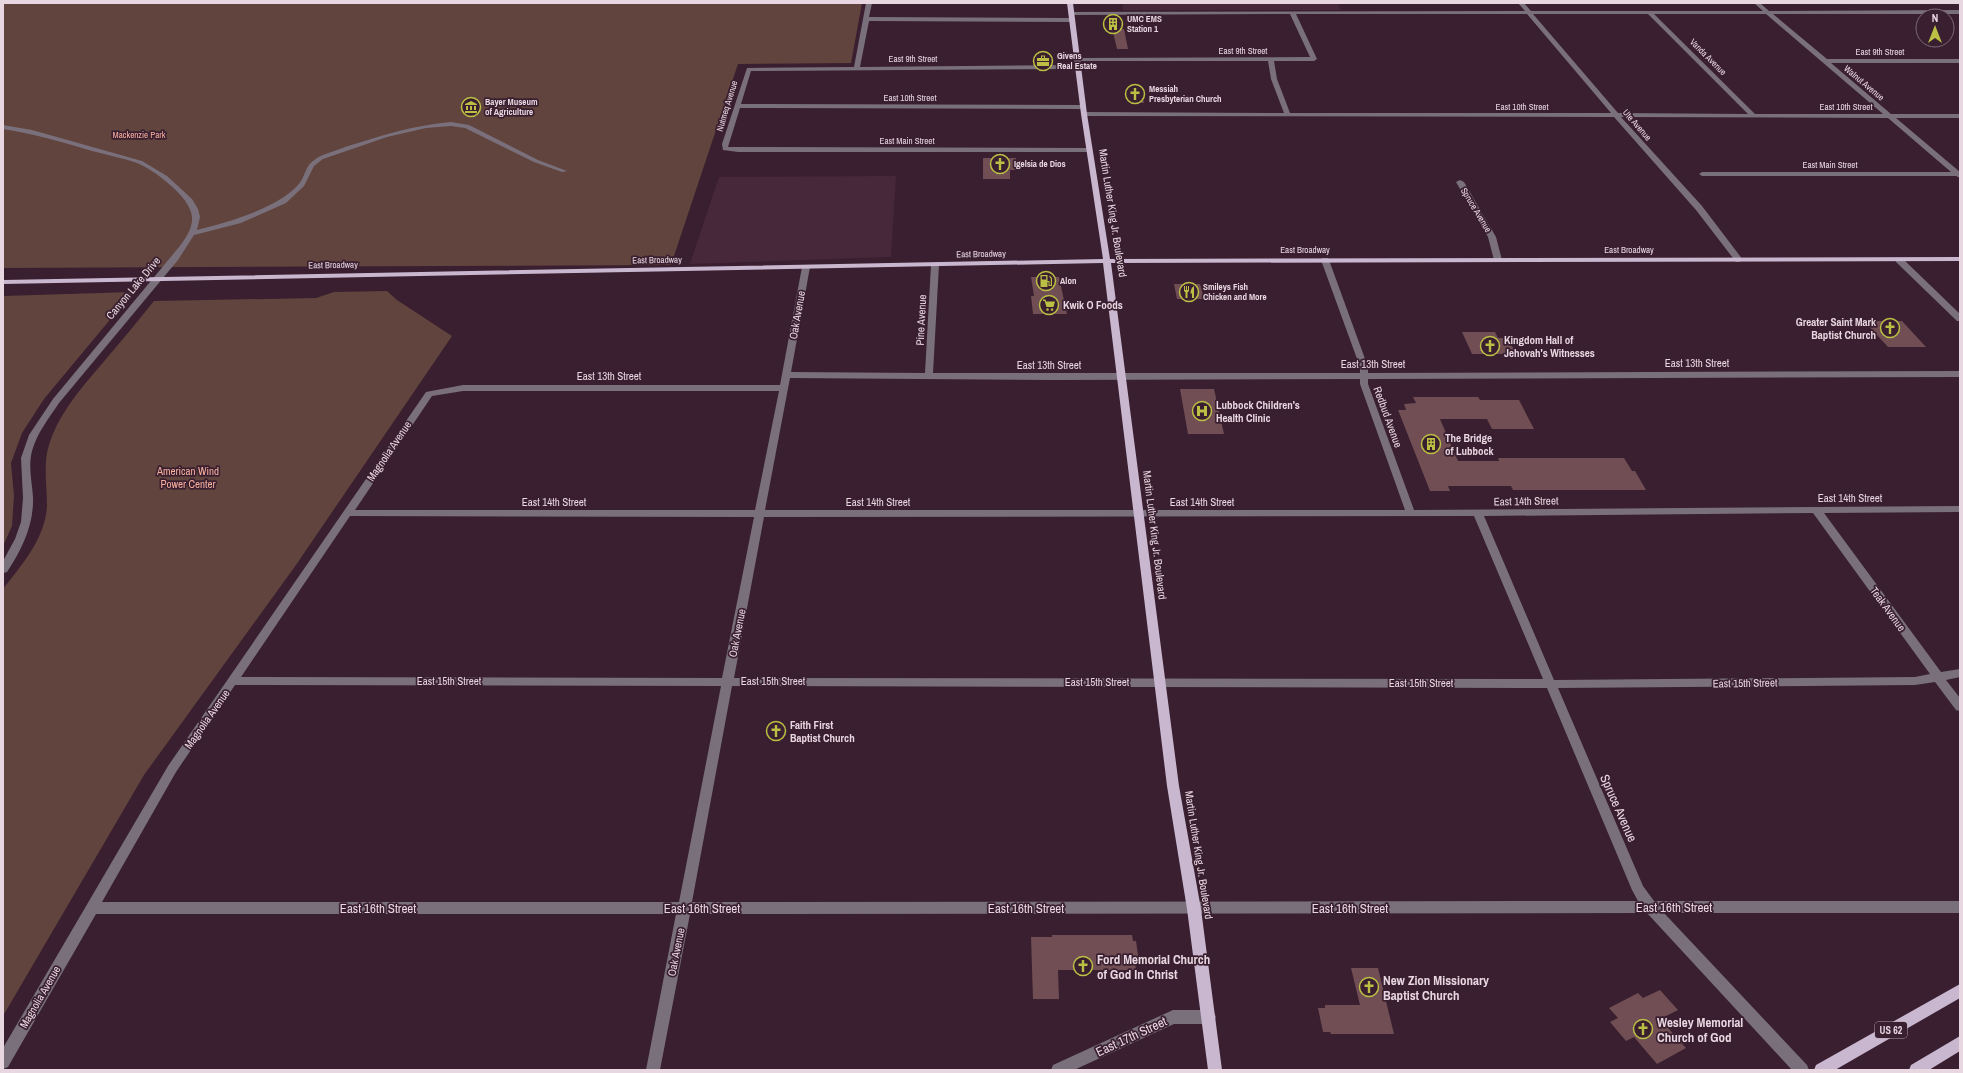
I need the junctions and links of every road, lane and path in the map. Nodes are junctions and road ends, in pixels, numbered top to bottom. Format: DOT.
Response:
graph roads {
  1 [pos="869,3"];
  2 [pos="1070,3"];
  3 [pos="1521,3"];
  4 [pos="1757,3"];
  5 [pos="1292,12"];
  6 [pos="1529,12"];
  7 [pos="1649,12"];
  8 [pos="1766,12"];
  9 [pos="1960,12"];
  10 [pos="1072,16"];
  11 [pos="866,19"];
  12 [pos="1271,60"];
  13 [pos="1824,61"];
  14 [pos="1960,61"];
  15 [pos="1077,64"];
  16 [pos="857,68"];
  17 [pos="749,69"];
  18 [pos="736,106"];
  19 [pos="1082,107"];
  20 [pos="1084,114"];
  21 [pos="1288,115"];
  22 [pos="1617,116"];
  23 [pos="1754,116"];
  24 [pos="1889,116"];
  25 [pos="1960,116"];
  26 [pos="3,127"];
  27 [pos="726,149"];
  28 [pos="1089,150"];
  29 [pos="564,171"];
  30 [pos="1702,174"];
  31 [pos="1959,175"];
  32 [pos="1460,182"];
  33 [pos="191,234"];
  34 [pos="1960,259"];
  35 [pos="1325,260"];
  36 [pos="1498,260"];
  37 [pos="1739,260"];
  38 [pos="1900,260"];
  39 [pos="1107,261"];
  40 [pos="935,265"];
  41 [pos="806,267"];
  42 [pos="156,279"];
  43 [pos="3,282"];
  44 [pos="1960,319"];
  45 [pos="1960,374"];
  46 [pos="786,375"];
  47 [pos="929,376"];
  48 [pos="1364,376"];
  49 [pos="1121,377"];
  50 [pos="784,388"];
  51 [pos="434,392"];
  52 [pos="1960,509"];
  53 [pos="1816,510"];
  54 [pos="347,513"];
  55 [pos="1478,513"];
  56 [pos="760,514"];
  57 [pos="1139,514"];
  58 [pos="1411,514"];
  59 [pos="3,570"];
  60 [pos="1960,673"];
  61 [pos="1937,677"];
  62 [pos="233,681"];
  63 [pos="728,681"];
  64 [pos="1160,682"];
  65 [pos="1550,684"];
  66 [pos="1960,707"];
  67 [pos="1650,907"];
  68 [pos="91,908"];
  69 [pos="684,908"];
  70 [pos="1960,908"];
  71 [pos="1194,909"];
  72 [pos="1960,990"];
  73 [pos="1209,1017"];
  74 [pos="1960,1043"];
  75 [pos="3,1062"];
  76 [pos="653,1070"];
  77 [pos="1058,1070"];
  78 [pos="1215,1070"];
  79 [pos="1802,1070"];
  80 [pos="1821,1070"];
  81 [pos="1916,1070"];
  1 -- 11 [label="street"];
  2 -- 10 [label="main road, Martin Luther King Jr. Boulevard"];
  3 -- 6 [label="street, Ute Avenue"];
  4 -- 8 [label="street, Walnut Avenue"];
  5 -- 6 [label="street"];
  5 -- 10 [label="street"];
  5 -- 12 [label="street, East 9th Street"];
  6 -- 7 [label="street"];
  6 -- 22 [label="street, Ute Avenue"];
  7 -- 8 [label="street"];
  7 -- 23 [label="street, Vanda Avenue"];
  8 -- 9 [label="street"];
  8 -- 13 [label="street, Walnut Avenue"];
  10 -- 11 [label="street"];
  10 -- 15 [label="main road, Martin Luther King Jr. Boulevard"];
  11 -- 16 [label="street"];
  12 -- 15 [label="street, East 9th Street"];
  12 -- 21 [label="street"];
  13 -- 14 [label="street, East 9th Street"];
  13 -- 24 [label="street, Walnut Avenue"];
  15 -- 16 [label="street, East 9th Street"];
  15 -- 19 [label="main road, Martin Luther King Jr. Boulevard"];
  16 -- 17 [label="street, East 9th Street"];
  17 -- 18 [label="street, Nutmeq Avenue"];
  18 -- 19 [label="street, East 10th Street"];
  18 -- 27 [label="street, Nutmeq Avenue"];
  19 -- 20 [label="main road, Martin Luther King Jr. Boulevard"];
  20 -- 21 [label="street, East 10th Street"];
  20 -- 28 [label="main road, Martin Luther King Jr. Boulevard"];
  21 -- 22 [label="street, East 10th Street"];
  22 -- 23 [label="street, East 10th Street"];
  22 -- 37 [label="street, Ute Avenue"];
  23 -- 24 [label="street, East 10th Street"];
  24 -- 25 [label="street, East 10th Street"];
  24 -- 31 [label="street, Walnut Avenue"];
  26 -- 33 [label="street, Canyon Lake Drive"];
  27 -- 28 [label="street, East Main Street"];
  28 -- 39 [label="main road, Martin Luther King Jr. Boulevard"];
  29 -- 33 [label="street"];
  30 -- 31 [label="street, East Main Street"];
  32 -- 36 [label="street, Spruce Avenue"];
  33 -- 42 [label="street, Canyon Lake Drive"];
  34 -- 38 [label="main road, East Broadway"];
  35 -- 36 [label="main road, East Broadway"];
  35 -- 39 [label="main road, East Broadway"];
  35 -- 48 [label="street, Redbud Avenue"];
  36 -- 37 [label="main road, East Broadway"];
  37 -- 38 [label="main road, East Broadway"];
  38 -- 44 [label="street"];
  39 -- 40 [label="main road, East Broadway"];
  39 -- 49 [label="main road, Martin Luther King Jr. Boulevard"];
  40 -- 41 [label="main road, East Broadway"];
  40 -- 47 [label="street, Pine Avenue"];
  41 -- 42 [label="main road, East Broadway"];
  41 -- 46 [label="street, Oak Avenue"];
  42 -- 43 [label="main road, East Broadway"];
  42 -- 59 [label="street, Canyon Lake Drive"];
  45 -- 48 [label="street, East 13th Street"];
  46 -- 47 [label="street, East 13th Street"];
  46 -- 50 [label="street, Oak Avenue"];
  47 -- 49 [label="street, East 13th Street"];
  48 -- 49 [label="street, East 13th Street"];
  48 -- 58 [label="street, Redbud Avenue"];
  49 -- 57 [label="main road, Martin Luther King Jr. Boulevard"];
  50 -- 51 [label="street, East 13th Street"];
  50 -- 56 [label="street, Oak Avenue"];
  51 -- 54 [label="street, Magnolia Avenue"];
  52 -- 53 [label="street, East 14th Street"];
  53 -- 55 [label="street, East 14th Street"];
  53 -- 61 [label="street, Teak Avenue"];
  54 -- 56 [label="street, East 14th Street"];
  54 -- 62 [label="street, Magnolia Avenue"];
  55 -- 58 [label="street, East 14th Street"];
  55 -- 65 [label="street, Spruce Avenue"];
  56 -- 57 [label="street, East 14th Street"];
  56 -- 63 [label="street, Oak Avenue"];
  57 -- 58 [label="street, East 14th Street"];
  57 -- 64 [label="main road, Martin Luther King Jr. Boulevard"];
  60 -- 61 [label="street, East 15th Street"];
  61 -- 65 [label="street, East 15th Street"];
  61 -- 66 [label="street, Teak Avenue"];
  62 -- 63 [label="street, East 15th Street"];
  62 -- 68 [label="street, Magnolia Avenue"];
  63 -- 64 [label="street, East 15th Street"];
  63 -- 69 [label="street, Oak Avenue"];
  64 -- 65 [label="street, East 15th Street"];
  64 -- 71 [label="main road, Martin Luther King Jr. Boulevard"];
  65 -- 67 [label="street, Spruce Avenue"];
  67 -- 70 [label="street, East 16th Street"];
  67 -- 71 [label="street, East 16th Street"];
  67 -- 79 [label="street, Spruce Avenue"];
  68 -- 69 [label="street, East 16th Street"];
  68 -- 75 [label="street, Magnolia Avenue"];
  69 -- 71 [label="street, East 16th Street"];
  69 -- 76 [label="street, Oak Avenue"];
  71 -- 73 [label="main road, Martin Luther King Jr. Boulevard"];
  72 -- 80 [label="main road, US 62"];
  73 -- 77 [label="street, East 17th Street"];
  73 -- 78 [label="main road, Martin Luther King Jr. Boulevard"];
  74 -- 81 [label="main road"];
}
